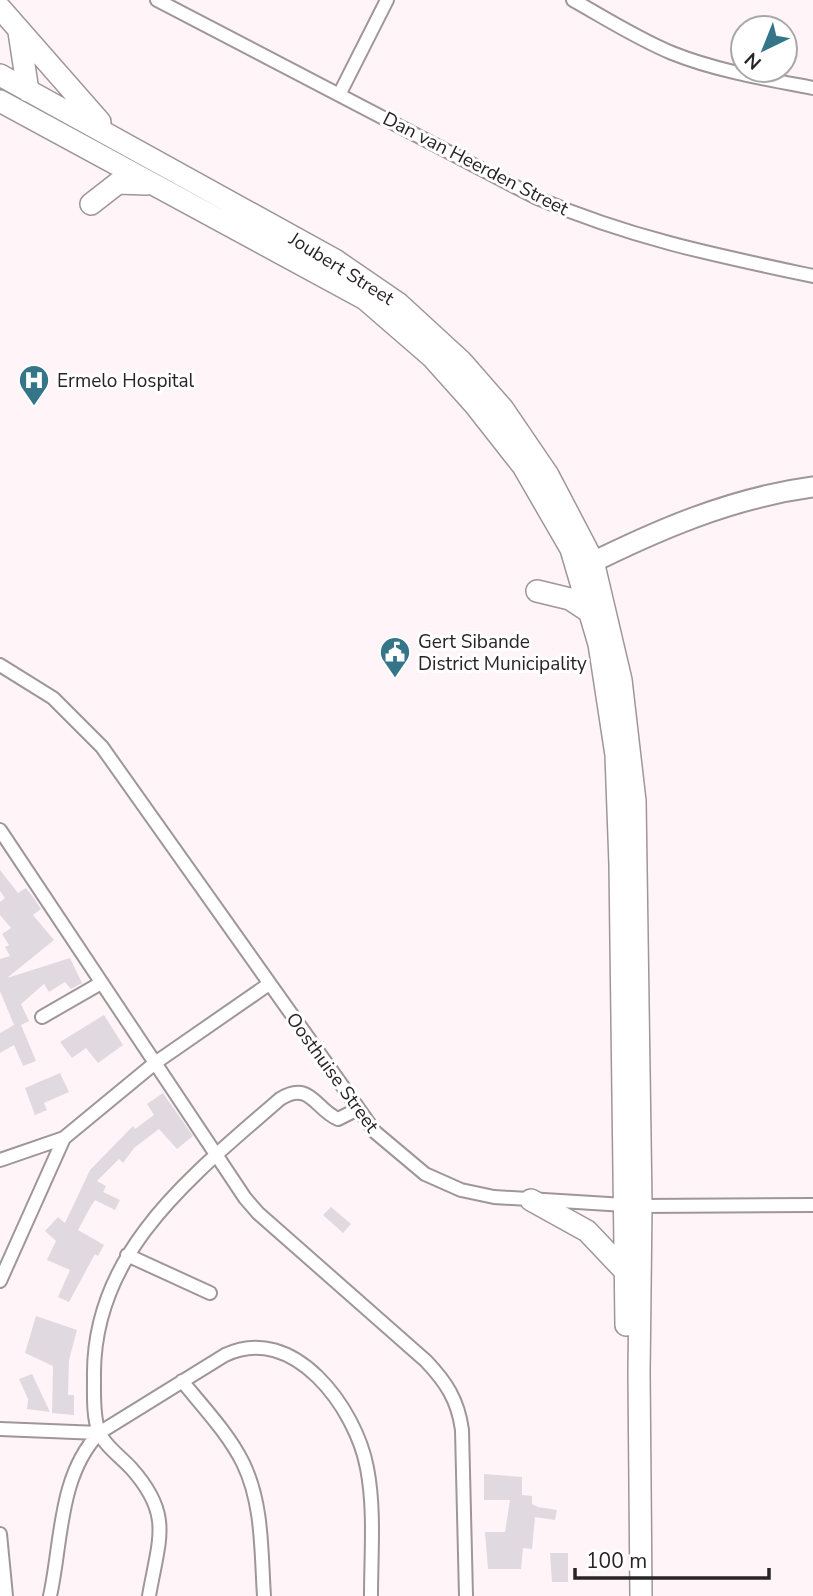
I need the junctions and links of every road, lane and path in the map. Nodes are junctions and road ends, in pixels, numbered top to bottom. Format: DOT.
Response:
graph roads {
  1 [pos="157,0"];
  2 [pos="387,0"];
  3 [pos="573,0"];
  4 [pos="0,8"];
  5 [pos="19,32"];
  6 [pos="0,75"];
  7 [pos="813,88"];
  8 [pos="28,91"];
  9 [pos="340,93"];
  10 [pos="0,101"];
  11 [pos="109,133"];
  12 [pos="152,184"];
  13 [pos="91,204"];
  14 [pos="813,276"];
  15 [pos="813,487"];
  16 [pos="586,565"];
  17 [pos="537,591"];
  18 [pos="591,613"];
  19 [pos="0,665"];
  20 [pos="0,830"];
  21 [pos="101,983"];
  22 [pos="269,984"];
  23 [pos="42,1017"];
  24 [pos="155,1063"];
  25 [pos="358,1109"];
  26 [pos="64,1138"];
  27 [pos="216,1154"];
  28 [pos="0,1160"];
  29 [pos="531,1200"];
  30 [pos="813,1205"];
  31 [pos="633,1206"];
  32 [pos="127,1255"];
  33 [pos="624,1270"];
  34 [pos="0,1281"];
  35 [pos="210,1293"];
  36 [pos="182,1381"];
  37 [pos="0,1429"];
  38 [pos="99,1433"];
  39 [pos="0,1534"];
  40 [pos="6,1596"];
  41 [pos="50,1596"];
  42 [pos="149,1596"];
  43 [pos="264,1596"];
  44 [pos="371,1596"];
  45 [pos="466,1596"];
  46 [pos="628,1596"];
  47 [pos="642,1596"];
  1 -- 9 [label="street, Dan van Heerden Street"];
  2 -- 9 [label="street"];
  3 -- 7 [label="street"];
  4 -- 5 [label="highway"];
  5 -- 8 [label="highway"];
  5 -- 11 [label="highway"];
  6 -- 8 [label="highway, Joubert Street"];
  8 -- 11 [label="highway, Joubert Street"];
  9 -- 14 [label="street, Dan van Heerden Street"];
  10 -- 12 [label="highway, Joubert Street"];
  11 -- 16 [label="highway, Joubert Street"];
  12 -- 13 [label="highway"];
  12 -- 16 [label="highway, Joubert Street"];
  15 -- 16 [label="main road"];
  16 -- 18 [label="highway"];
  16 -- 31 [label="highway"];
  17 -- 18 [label="highway"];
  18 -- 31 [label="highway"];
  19 -- 22 [label="street, Oosthuise Street"];
  20 -- 21 [label="street"];
  21 -- 23 [label="street"];
  21 -- 24 [label="street"];
  22 -- 24 [label="street"];
  22 -- 25 [label="street, Oosthuise Street"];
  24 -- 26 [label="street"];
  24 -- 27 [label="street"];
  25 -- 27 [label="street"];
  25 -- 29 [label="street, Oosthuise Street"];
  26 -- 28 [label="street"];
  26 -- 34 [label="street"];
  27 -- 32 [label="street"];
  27 -- 45 [label="street"];
  29 -- 31 [label="street, Oosthuise Street"];
  29 -- 33 [label="highway"];
  30 -- 31 [label="street, Oosthuise Street"];
  31 -- 33 [label="highway"];
  31 -- 47 [label="highway"];
  32 -- 35 [label="street"];
  32 -- 38 [label="street"];
  33 -- 46 [label="highway"];
  36 -- 38 [label="street"];
  36 -- 43 [label="street"];
  36 -- 44 [label="street"];
  37 -- 38 [label="street"];
  38 -- 41 [label="street"];
  38 -- 42 [label="street"];
  39 -- 40 [label="street"];
}
